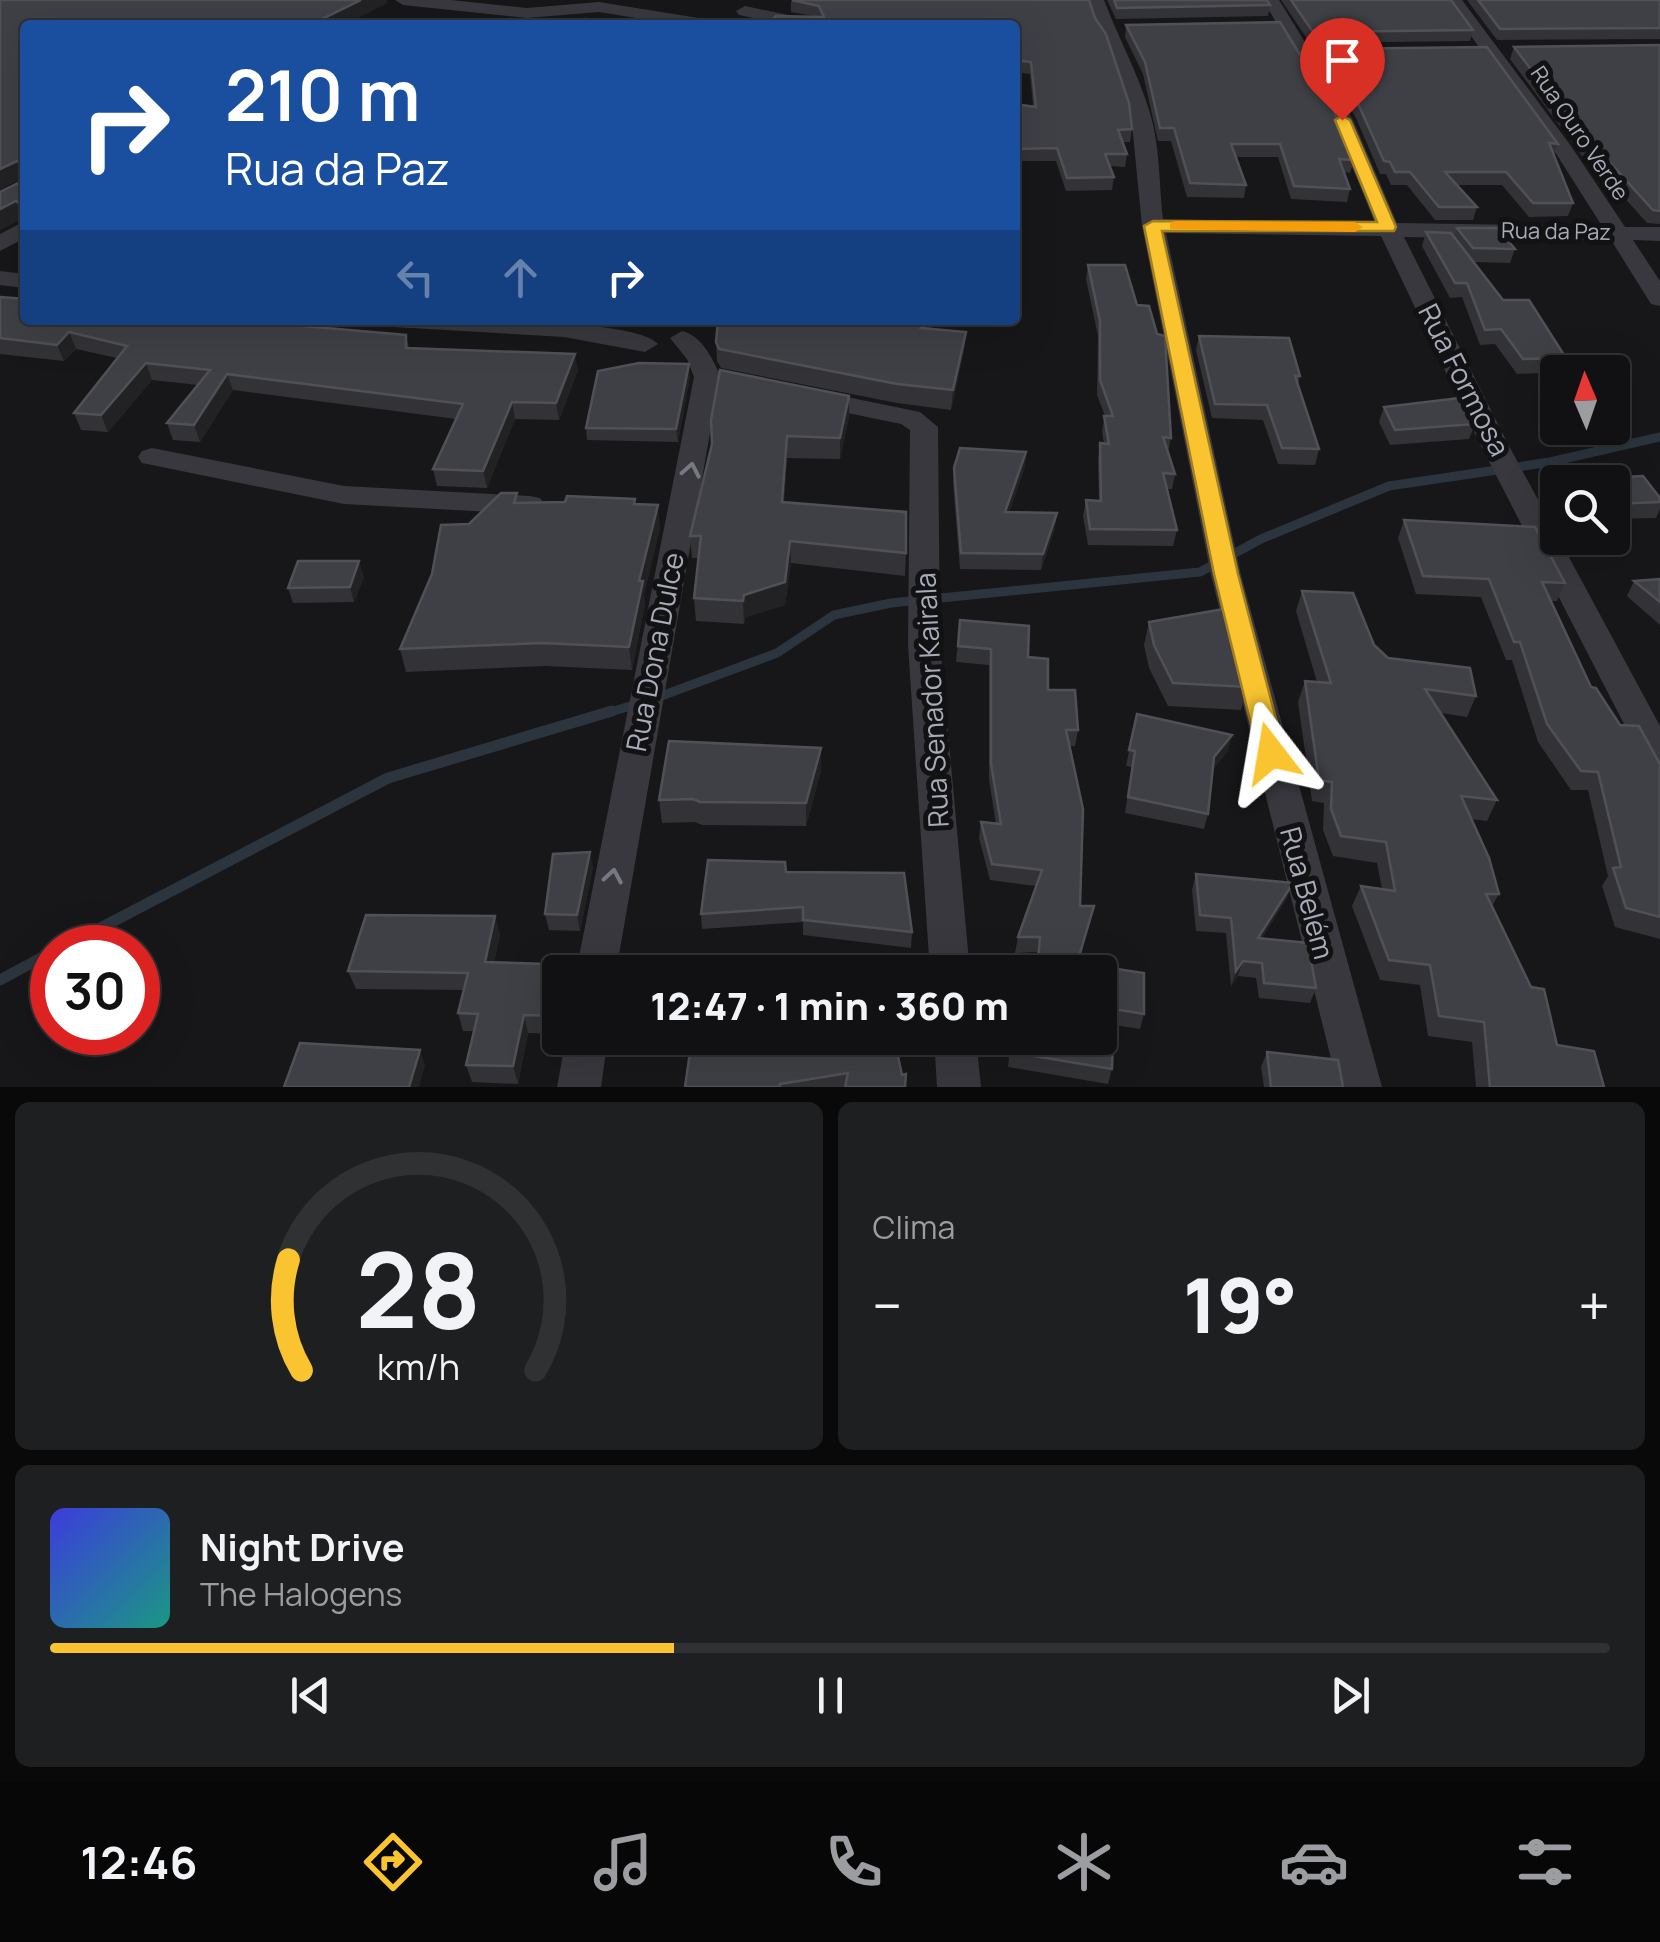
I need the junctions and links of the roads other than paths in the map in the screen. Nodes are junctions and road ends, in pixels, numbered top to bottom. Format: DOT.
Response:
graph roads {
  1 [pos="404,0"];
  2 [pos="1096,0"];
  3 [pos="1271,0"];
  4 [pos="1453,0"];
  5 [pos="426,2"];
  6 [pos="744,12"];
  7 [pos="680,20"];
  8 [pos="786,20"];
  9 [pos="1153,226"];
  10 [pos="1388,227"];
  11 [pos="1618,232"];
  12 [pos="1660,234"];
  13 [pos="1660,299"];
  14 [pos="482,325"];
  15 [pos="684,325"];
  16 [pos="641,329"];
  17 [pos="707,377"];
  18 [pos="152,457"];
  19 [pos="565,506"];
  20 [pos="644,508"];
  21 [pos="684,510"];
  22 [pos="1660,759"];
  23 [pos="599,955"];
  24 [pos="949,955"];
  25 [pos="584,1055"];
  26 [pos="957,1055"];
  27 [pos="579,1087"];
  28 [pos="959,1087"];
  29 [pos="1360,1087"];
  1 -- 5 [label="street"];
  2 -- 9 [label="street, Rua Belém"];
  3 -- 10 [label="street, Rua Formosa"];
  4 -- 11 [label="street, Rua Ouro Verde"];
  5 -- 7 [label="street"];
  6 -- 8 [label="street"];
  9 -- 10 [label="street, Rua da Paz"];
  9 -- 29 [label="street, Rua Belém"];
  10 -- 11 [label="street, Rua da Paz"];
  10 -- 22 [label="street, Rua Formosa"];
  11 -- 12 [label="street, Rua da Paz"];
  11 -- 13 [label="street, Rua Ouro Verde"];
  14 -- 16 [label="street"];
  15 -- 16 [label="street"];
  15 -- 17 [label="street"];
  21 -- 17 [label="street, Rua Dona Dulce, one-way"];
  17 -- 24 [label="street, Rua Senador Kairala"];
  18 -- 19 [label="street"];
  20 -- 21 [label="street"];
  23 -- 21 [label="street, Rua Dona Dulce, one-way"];
  25 -- 27 [label="street"];
  26 -- 28 [label="street"];
}
